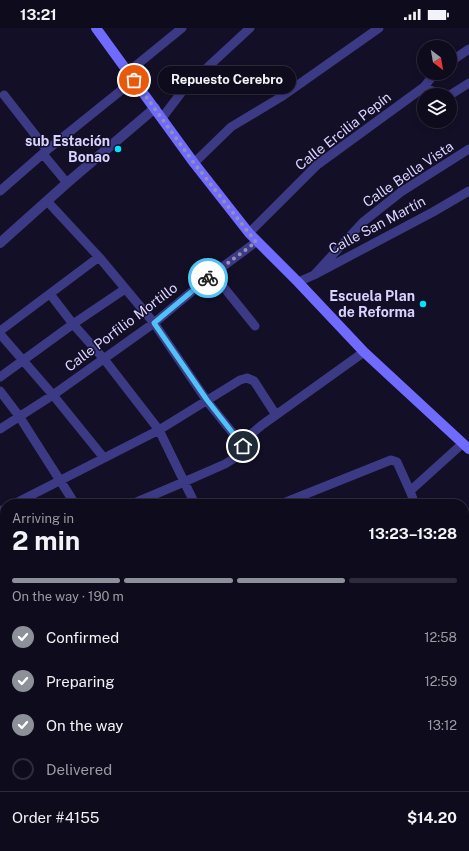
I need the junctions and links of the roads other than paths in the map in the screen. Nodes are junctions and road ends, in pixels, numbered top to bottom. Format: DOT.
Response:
graph roads {
  1 [pos="96,28"];
  2 [pos="182,28"];
  3 [pos="250,28"];
  4 [pos="379,28"];
  5 [pos="469,49"];
  6 [pos="457,57"];
  7 [pos="131,76"];
  8 [pos="430,80"];
  9 [pos="469,83"];
  10 [pos="424,87"];
  11 [pos="457,91"];
  12 [pos="4,95"];
  13 [pos="155,108"];
  14 [pos="162,118"];
  15 [pos="469,149"];
  16 [pos="45,152"];
  17 [pos="194,163"];
  18 [pos="67,183"];
  19 [pos="0,189"];
  20 [pos="469,191"];
  21 [pos="47,201"];
  22 [pos="248,233"];
  23 [pos="256,242"];
  24 [pos="0,243"];
  25 [pos="99,257"];
  26 [pos="213,274"];
  27 [pos="314,275"];
  28 [pos="298,282"];
  29 [pos="126,288"];
  30 [pos="50,294"];
  31 [pos="154,323"];
  32 [pos="73,324"];
  33 [pos="255,326"];
  34 [pos="0,333"];
  35 [pos="364,352"];
  36 [pos="104,358"];
  37 [pos="22,360"];
  38 [pos="0,377"];
  39 [pos="0,391"];
  40 [pos="53,395"];
  41 [pos="207,400"];
  42 [pos="276,415"];
  43 [pos="19,416"];
  44 [pos="0,429"];
  45 [pos="159,430"];
  46 [pos="243,446"];
  47 [pos="466,446"];
  48 [pos="104,458"];
  49 [pos="59,481"];
  50 [pos="184,482"];
  51 [pos="410,492"];
  52 [pos="24,499"];
  53 [pos="72,499"];
  54 [pos="144,499"];
  55 [pos="193,499"];
  56 [pos="294,499"];
  57 [pos="413,499"];
  1 -- 7 [label="main road"];
  2 -- 7 [label="street"];
  3 -- 14 [label="street"];
  4 -- 17 [label="street"];
  5 -- 6 [label="street"];
  7 -- 13 [label="main road"];
  7 -- 16 [label="street"];
  8 -- 10 [label="street, Calle Ercilia Pepín"];
  9 -- 11 [label="street"];
  10 -- 22 [label="street, Calle Ercilia Pepín"];
  12 -- 16 [label="street"];
  13 -- 14 [label="main road"];
  13 -- 18 [label="street"];
  14 -- 17 [label="main road"];
  15 -- 27 [label="street, Calle Bella Vista"];
  16 -- 18 [label="street"];
  16 -- 19 [label="street"];
  17 -- 22 [label="main road"];
  18 -- 21 [label="street"];
  20 -- 27 [label="street, Calle San Martín"];
  21 -- 24 [label="street"];
  21 -- 25 [label="street"];
  22 -- 23 [label="main road"];
  23 -- 26 [label="street, Calle Porfilio Mortillo"];
  23 -- 28 [label="main road"];
  25 -- 29 [label="street"];
  25 -- 30 [label="street"];
  26 -- 31 [label="street, Calle Porfilio Mortillo"];
  26 -- 33 [label="street"];
  27 -- 28 [label="street, Calle San Martín"];
  28 -- 35 [label="main road"];
  29 -- 31 [label="street"];
  29 -- 32 [label="street"];
  30 -- 32 [label="street"];
  30 -- 34 [label="street"];
  31 -- 36 [label="street, Calle Porfilio Mortillo"];
  31 -- 41 [label="street"];
  32 -- 36 [label="street"];
  32 -- 37 [label="street"];
  34 -- 37 [label="street"];
  35 -- 42 [label="street"];
  35 -- 47 [label="main road"];
  36 -- 40 [label="street, Calle Porfilio Mortillo"];
  36 -- 45 [label="street"];
  37 -- 38 [label="street"];
  37 -- 40 [label="street"];
  39 -- 43 [label="street"];
  40 -- 43 [label="street, Calle Porfilio Mortillo"];
  40 -- 48 [label="street"];
  41 -- 42 [label="street"];
  41 -- 45 [label="street"];
  41 -- 46 [label="street"];
  42 -- 46 [label="street"];
  43 -- 44 [label="street, Calle Porfilio Mortillo"];
  43 -- 49 [label="street"];
  45 -- 48 [label="street"];
  45 -- 50 [label="street"];
  46 -- 50 [label="street"];
  47 -- 51 [label="street"];
  48 -- 49 [label="street"];
  49 -- 52 [label="street"];
  49 -- 53 [label="street"];
  50 -- 54 [label="street"];
  50 -- 55 [label="street"];
  51 -- 56 [label="street"];
  51 -- 57 [label="street"];
}
